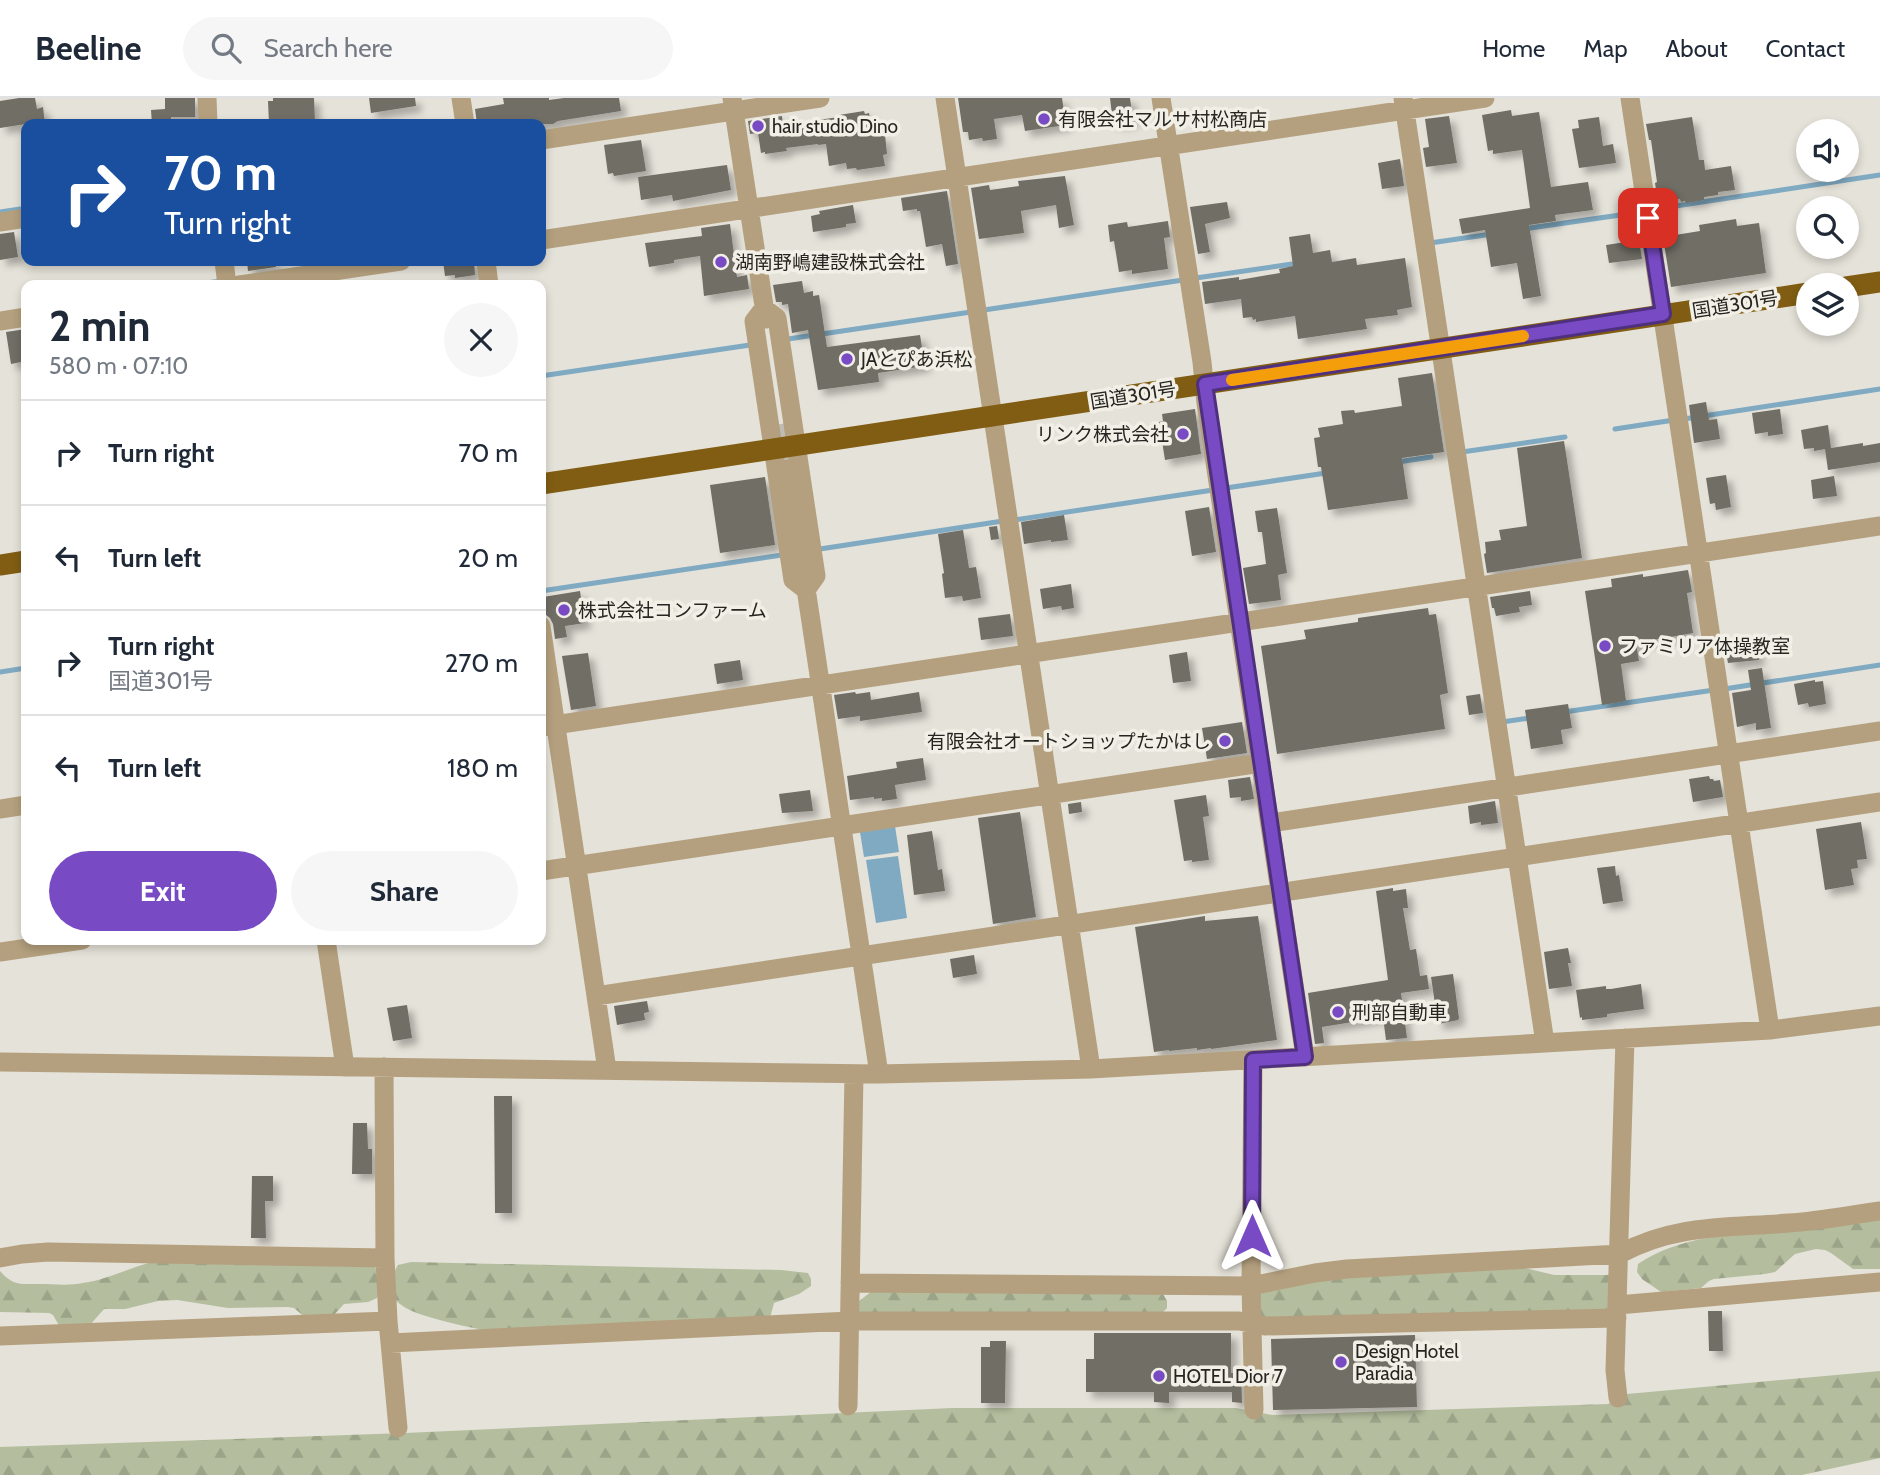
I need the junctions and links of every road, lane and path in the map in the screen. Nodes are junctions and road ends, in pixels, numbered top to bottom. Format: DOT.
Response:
graph roads {
  1 [pos="207,98"];
  2 [pos="461,98"];
  3 [pos="820,98"];
  4 [pos="945,98"];
  5 [pos="1161,98"];
  6 [pos="1485,98"];
  7 [pos="1630,98"];
  8 [pos="733,104"];
  9 [pos="1404,104"];
  10 [pos="208,119"];
  11 [pos="464,119"];
  12 [pos="546,139"];
  13 [pos="1168,146"];
  14 [pos="957,177"];
  15 [pos="749,208"];
  16 [pos="21,219"];
  17 [pos="0,222"];
  18 [pos="546,239"];
  19 [pos="367,266"];
  20 [pos="273,280"];
  21 [pos="1880,282"];
  22 [pos="1859,285"];
  23 [pos="1796,295"];
  24 [pos="764,308"];
  25 [pos="1663,314"];
  26 [pos="21,318"];
  27 [pos="0,321"];
  28 [pos="1441,348"];
  29 [pos="1205,384"];
  30 [pos="993,415"];
  31 [pos="781,424"];
  32 [pos="796,445"];
  33 [pos="773,449"];
  34 [pos="788,469"];
  35 [pos="546,483"];
  36 [pos="1880,526"];
  37 [pos="1699,553"];
  38 [pos="21,562"];
  39 [pos="0,565"];
  40 [pos="1477,587"];
  41 [pos="806,590"];
  42 [pos="1239,622"];
  43 [pos="1029,654"];
  44 [pos="821,685"];
  45 [pos="546,697"];
  46 [pos="548,726"];
  47 [pos="1880,732"];
  48 [pos="1729,754"];
  49 [pos="1261,763"];
  50 [pos="1507,788"];
  51 [pos="1050,794"];
  52 [pos="1880,802"];
  53 [pos="21,806"];
  54 [pos="0,809"];
  55 [pos="1269,823"];
  56 [pos="1739,823"];
  57 [pos="842,825"];
  58 [pos="1517,856"];
  59 [pos="577,865"];
  60 [pos="546,870"];
  61 [pos="1280,892"];
  62 [pos="1069,924"];
  63 [pos="48,945"];
  64 [pos="327,945"];
  65 [pos="0,952"];
  66 [pos="861,955"];
  67 [pos="596,996"];
  68 [pos="1880,1016"];
  69 [pos="1770,1030"];
  70 [pos="1625,1038"];
  71 [pos="1545,1043"];
  72 [pos="1305,1057"];
  73 [pos="1253,1060"];
  74 [pos="0,1062"];
  75 [pos="345,1067"];
  76 [pos="384,1068"];
  77 [pos="1091,1069"];
  78 [pos="607,1070"];
  79 [pos="855,1074"];
  80 [pos="879,1074"];
  81 [pos="1880,1211"];
  82 [pos="1620,1254"];
  83 [pos="0,1258"];
  84 [pos="385,1258"];
  85 [pos="1880,1282"];
  86 [pos="850,1283"];
  87 [pos="1251,1286"];
  88 [pos="1618,1311"];
  89 [pos="388,1321"];
  90 [pos="850,1321"];
  91 [pos="1252,1324"];
  92 [pos="0,1336"];
  93 [pos="390,1343"];
  94 [pos="1618,1398"];
  95 [pos="848,1406"];
  96 [pos="1254,1410"];
  97 [pos="398,1428"];
  1 -- 10 [label="street"];
  2 -- 11 [label="street"];
  3 -- 8 [label="street"];
  4 -- 14 [label="street"];
  5 -- 13 [label="street"];
  6 -- 9 [label="street"];
  7 -- 25 [label="street"];
  8 -- 12 [label="street"];
  8 -- 15 [label="street"];
  9 -- 13 [label="street"];
  9 -- 28 [label="street"];
  13 -- 14 [label="street"];
  13 -- 29 [label="street"];
  14 -- 15 [label="street"];
  14 -- 30 [label="street"];
  15 -- 18 [label="street"];
  15 -- 24 [label="street"];
  16 -- 17 [label="street"];
  19 -- 20 [label="street"];
  21 -- 22 [label="highway"];
  23 -- 25 [label="highway, 国道301号"];
  24 -- 31 [label="street"];
  24 -- 32 [label="street"];
  24 -- 33 [label="street"];
  25 -- 28 [label="highway, 国道301号"];
  25 -- 37 [label="street"];
  26 -- 27 [label="street"];
  28 -- 29 [label="highway, 国道301号"];
  28 -- 40 [label="street"];
  29 -- 30 [label="highway, 国道301号"];
  29 -- 42 [label="street"];
  30 -- 32 [label="highway, 国道301号"];
  30 -- 43 [label="street"];
  32 -- 33 [label="highway, 国道301号"];
  32 -- 41 [label="street"];
  33 -- 35 [label="highway, 国道301号"];
  33 -- 41 [label="street"];
  34 -- 41 [label="street"];
  36 -- 37 [label="street"];
  37 -- 40 [label="street"];
  37 -- 48 [label="street"];
  38 -- 39 [label="highway"];
  40 -- 42 [label="street"];
  40 -- 50 [label="street"];
  41 -- 44 [label="street"];
  42 -- 43 [label="street"];
  42 -- 49 [label="street"];
  43 -- 44 [label="street"];
  43 -- 51 [label="street"];
  44 -- 46 [label="street"];
  44 -- 57 [label="street"];
  45 -- 46 [label="street"];
  46 -- 59 [label="street"];
  47 -- 48 [label="street"];
  48 -- 50 [label="street"];
  48 -- 56 [label="street"];
  49 -- 51 [label="street"];
  49 -- 55 [label="street"];
  50 -- 55 [label="street"];
  50 -- 58 [label="street"];
  51 -- 57 [label="street"];
  51 -- 62 [label="street"];
  52 -- 56 [label="street"];
  53 -- 54 [label="street"];
  55 -- 61 [label="street"];
  56 -- 58 [label="street"];
  56 -- 69 [label="street"];
  57 -- 59 [label="street"];
  57 -- 66 [label="street"];
  58 -- 61 [label="street"];
  58 -- 71 [label="street"];
  59 -- 60 [label="street"];
  59 -- 67 [label="street"];
  61 -- 62 [label="street"];
  61 -- 72 [label="street"];
  62 -- 66 [label="street"];
  62 -- 77 [label="street"];
  63 -- 65 [label="street"];
  64 -- 75 [label="street"];
  66 -- 67 [label="street"];
  66 -- 80 [label="street"];
  67 -- 78 [label="street"];
  68 -- 69 [label="street"];
  69 -- 70 [label="street"];
  70 -- 71 [label="street"];
  70 -- 82 [label="street"];
  71 -- 72 [label="street"];
  72 -- 73 [label="street"];
  73 -- 77 [label="street"];
  73 -- 87 [label="street"];
  74 -- 75 [label="street"];
  75 -- 76 [label="street"];
  76 -- 78 [label="street"];
  76 -- 84 [label="street"];
  77 -- 80 [label="street"];
  78 -- 79 [label="street"];
  79 -- 80 [label="street"];
  79 -- 86 [label="street"];
  81 -- 82 [label="street"];
  82 -- 87 [label="street"];
  82 -- 88 [label="street"];
  83 -- 84 [label="street"];
  84 -- 89 [label="street"];
  85 -- 88 [label="street"];
  86 -- 87 [label="street"];
  86 -- 90 [label="street"];
  87 -- 91 [label="street"];
  88 -- 91 [label="street"];
  88 -- 94 [label="street"];
  89 -- 92 [label="street"];
  89 -- 93 [label="street"];
  90 -- 91 [label="street"];
  90 -- 93 [label="street"];
  90 -- 95 [label="street"];
  91 -- 96 [label="street"];
  93 -- 97 [label="street"];
}
